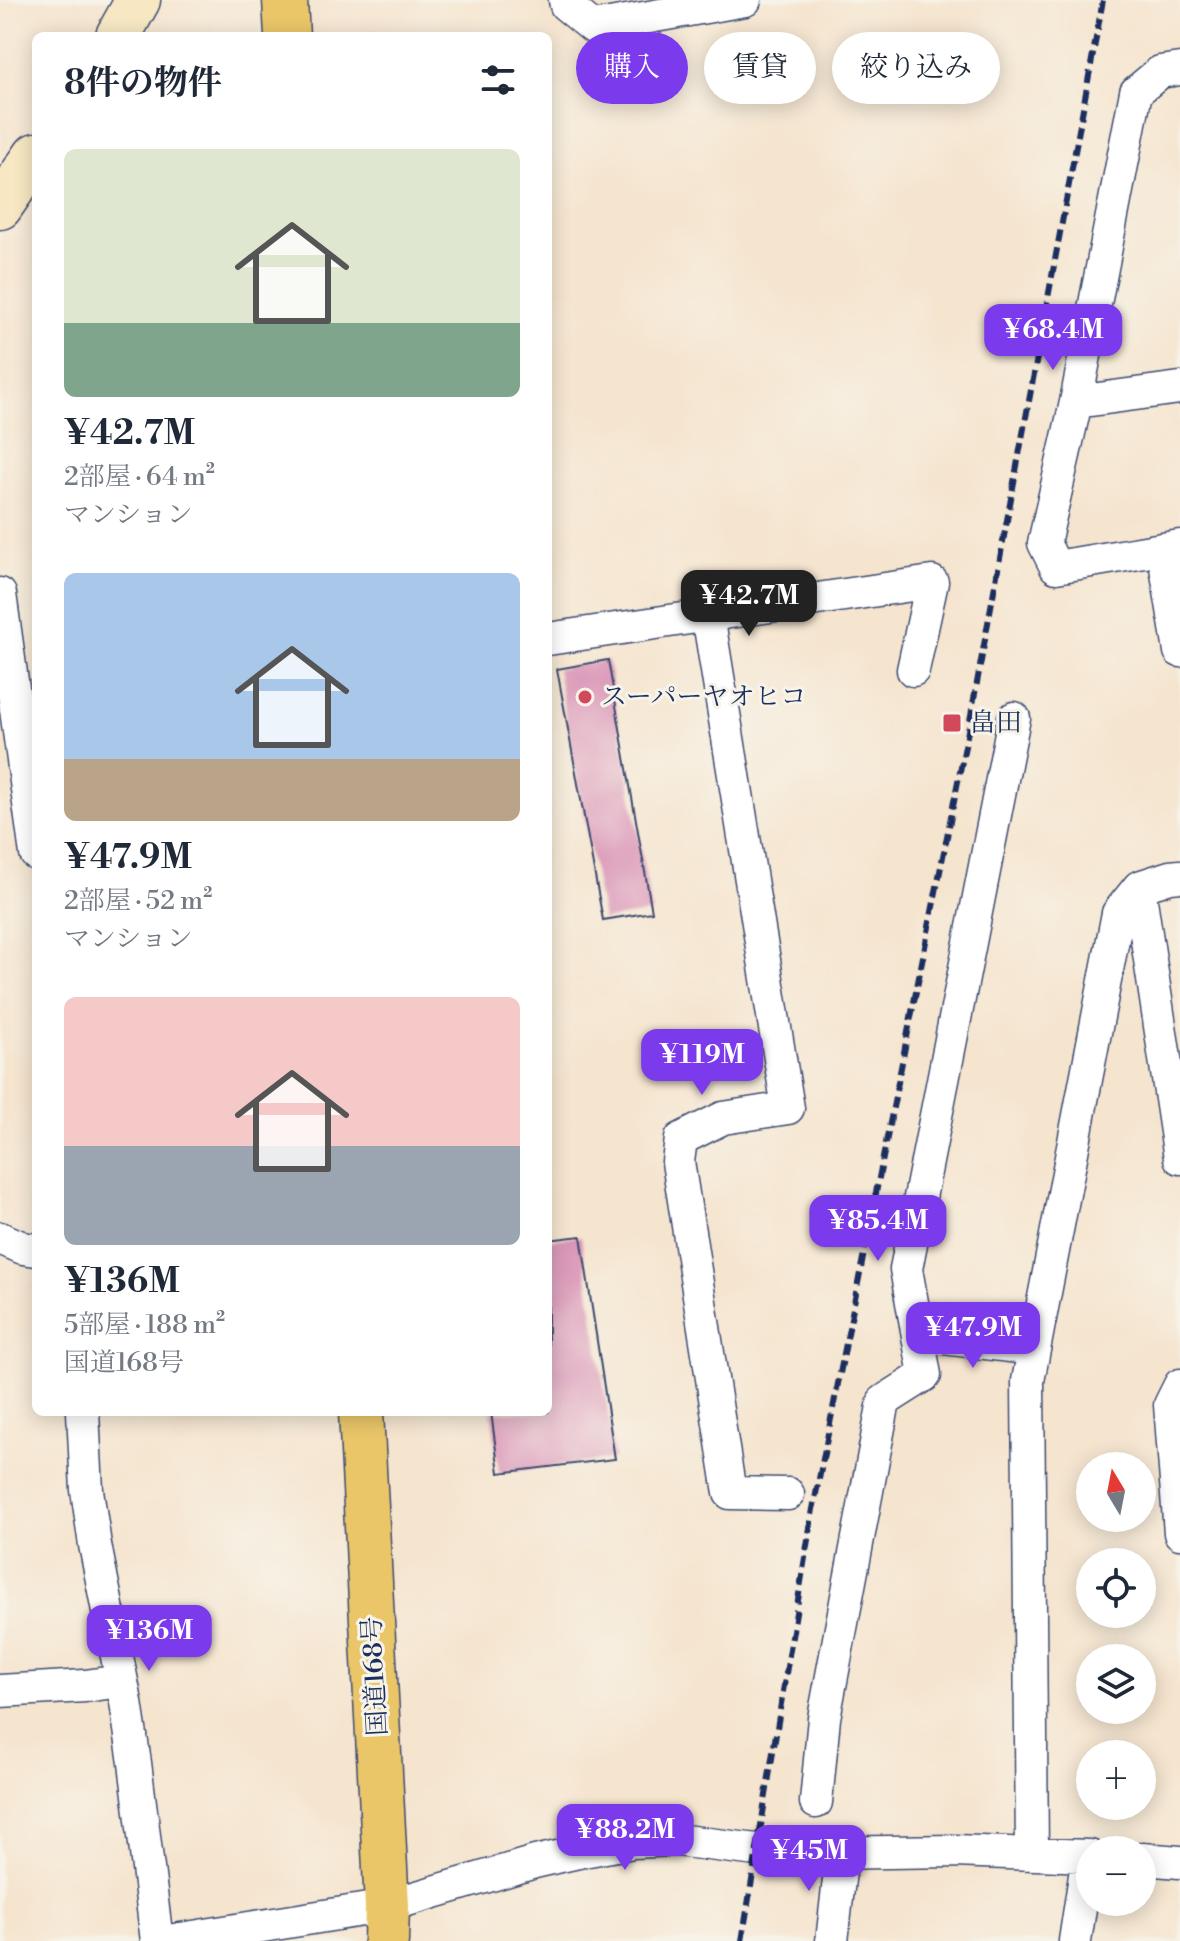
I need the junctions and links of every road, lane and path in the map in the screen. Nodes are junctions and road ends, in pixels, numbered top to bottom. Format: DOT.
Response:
graph roads {
  1 [pos="138,0"];
  2 [pos="285,0"];
  3 [pos="565,0"];
  4 [pos="745,0"];
  5 [pos="120,32"];
  6 [pos="287,32"];
  7 [pos="1180,69"];
  8 [pos="32,161"];
  9 [pos="0,207"];
  10 [pos="1180,388"];
  11 [pos="1076,402"];
  12 [pos="1171,547"];
  13 [pos="0,594"];
  14 [pos="708,615"];
  15 [pos="552,638"];
  16 [pos="1180,651"];
  17 [pos="913,670"];
  18 [pos="1014,718"];
  19 [pos="18,734"];
  20 [pos="32,827"];
  21 [pos="1180,876"];
  22 [pos="1139,887"];
  23 [pos="1180,1158"];
  24 [pos="0,1238"];
  25 [pos="32,1249"];
  26 [pos="918,1335"];
  27 [pos="1034,1349"];
  28 [pos="1180,1385"];
  29 [pos="83,1416"];
  30 [pos="361,1416"];
  31 [pos="788,1494"];
  32 [pos="1180,1533"];
  33 [pos="121,1681"];
  34 [pos="0,1691"];
  35 [pos="816,1802"];
  36 [pos="842,1853"];
  37 [pos="1032,1853"];
  38 [pos="1076,1855"];
  39 [pos="1156,1860"];
  40 [pos="1180,1862"];
  41 [pos="1079,1916"];
  42 [pos="387,1924"];
  43 [pos="157,1941"];
  44 [pos="168,1941"];
  45 [pos="832,1941"];
  46 [pos="1075,1941"];
  1 -- 5 [label="main road"];
  2 -- 6 [label="highway"];
  3 -- 4 [label="street"];
  7 -- 11 [label="street"];
  8 -- 9 [label="main road"];
  10 -- 11 [label="street"];
  11 -- 12 [label="street"];
  12 -- 16 [label="street"];
  13 -- 19 [label="street"];
  14 -- 15 [label="street"];
  14 -- 17 [label="street"];
  14 -- 31 [label="street"];
  18 -- 26 [label="street"];
  19 -- 20 [label="street"];
  21 -- 22 [label="street"];
  22 -- 23 [label="street"];
  22 -- 27 [label="street"];
  24 -- 25 [label="street"];
  26 -- 27 [label="street"];
  26 -- 35 [label="street"];
  27 -- 37 [label="street"];
  28 -- 32 [label="street"];
  29 -- 33 [label="street"];
  30 -- 42 [label="highway, 国道168号"];
  33 -- 34 [label="street"];
  33 -- 43 [label="street"];
  36 -- 37 [label="street"];
  36 -- 42 [label="street"];
  36 -- 45 [label="street"];
  37 -- 38 [label="street"];
  39 -- 40 [label="street"];
  41 -- 46 [label="street"];
  42 -- 44 [label="street"];
}
